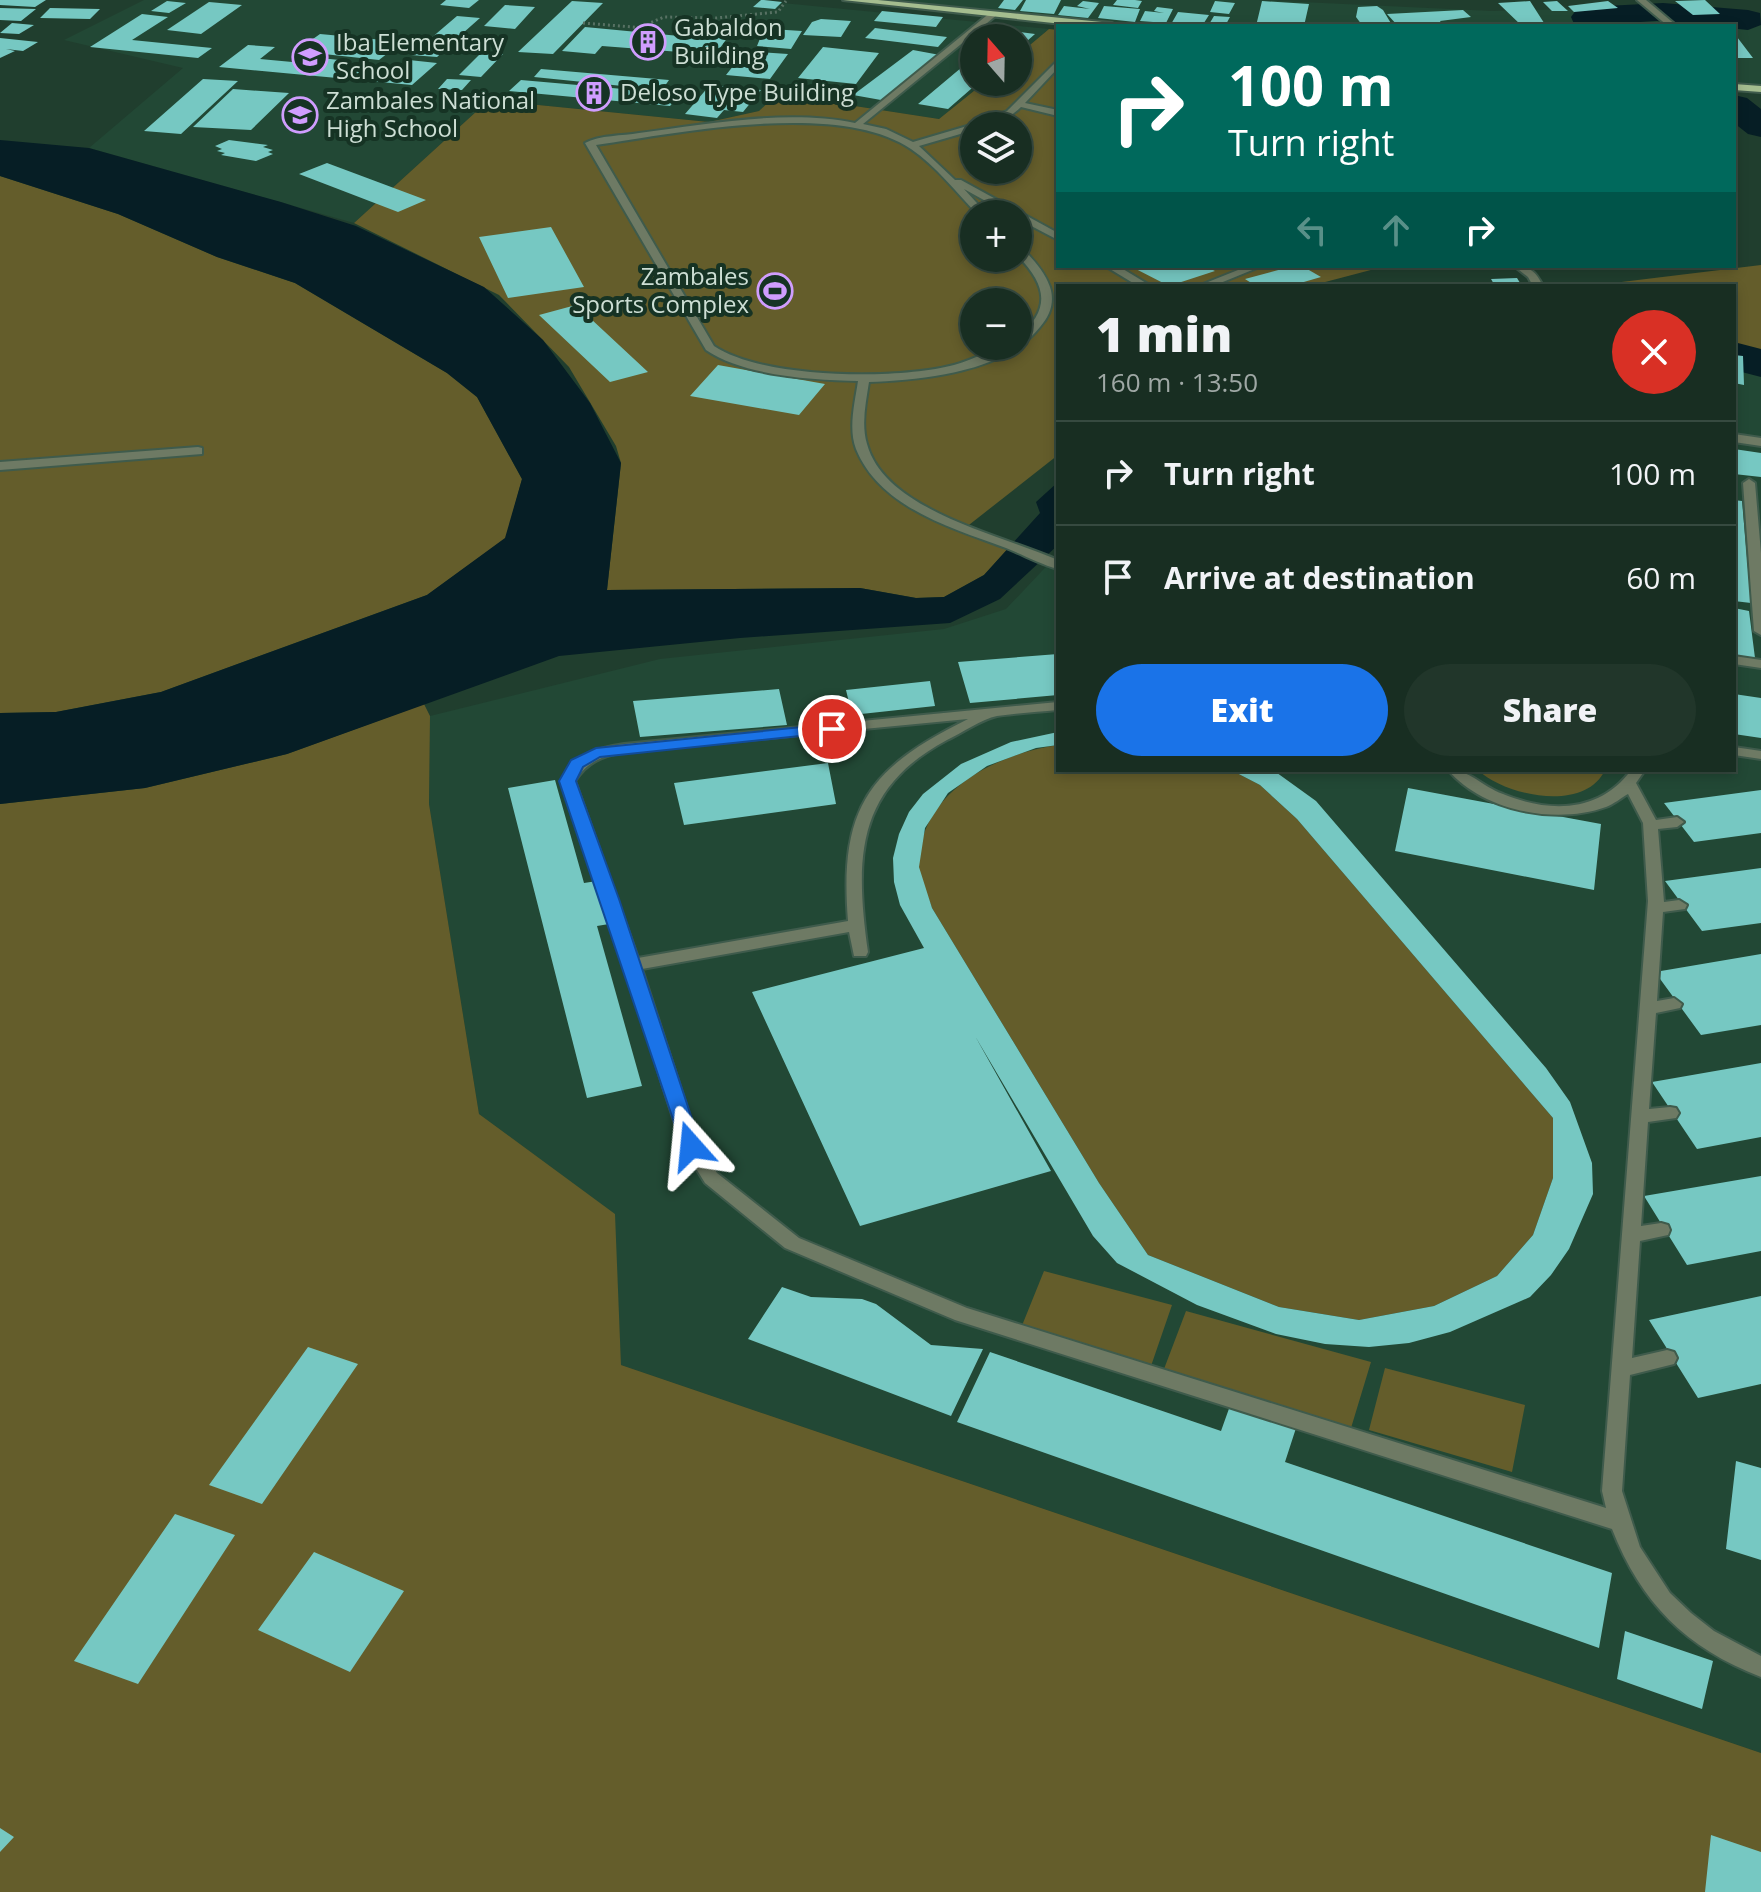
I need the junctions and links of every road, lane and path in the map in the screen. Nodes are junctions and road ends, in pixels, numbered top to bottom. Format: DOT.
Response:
graph roads {
  1 [pos="848,0"];
  2 [pos="1641,0"];
  3 [pos="786,1"];
  4 [pos="994,14"];
  5 [pos="583,23"];
  6 [pos="1084,24"];
  7 [pos="1671,24"];
  8 [pos="646,28"];
  9 [pos="642,34"];
  10 [pos="1056,65"];
  11 [pos="1736,87"];
  12 [pos="1761,89"];
  13 [pos="1020,104"];
  14 [pos="1009,112"];
  15 [pos="1056,113"];
  16 [pos="856,126"];
  17 [pos="960,131"];
  18 [pos="912,145"];
  19 [pos="939,172"];
  20 [pos="968,200"];
  21 [pos="990,200"];
  22 [pos="1032,223"];
  23 [pos="1056,236"];
  24 [pos="1032,266"];
  25 [pos="1114,268"];
  26 [pos="1252,268"];
  27 [pos="1522,268"];
  28 [pos="1142,284"];
  29 [pos="1208,284"];
  30 [pos="1537,284"];
  31 [pos="1032,330"];
  32 [pos="977,360"];
  33 [pos="864,380"];
  34 [pos="1736,438"];
  35 [pos="1761,442"];
  36 [pos="198,451"];
  37 [pos="0,466"];
  38 [pos="1755,484"];
  39 [pos="1756,517"];
  40 [pos="1052,562"];
  41 [pos="1761,631"];
  42 [pos="1736,660"];
  43 [pos="1761,664"];
  44 [pos="1056,706"];
  45 [pos="993,712"];
  46 [pos="1736,751"];
  47 [pos="1761,755"];
  48 [pos="1458,772"];
  49 [pos="1635,778"];
  50 [pos="1677,822"];
  51 [pos="1650,825"];
  52 [pos="1679,905"];
  53 [pos="1656,908"];
  54 [pos="856,925"];
  55 [pos="860,952"];
  56 [pos="632,965"];
  57 [pos="1674,1004"];
  58 [pos="1648,1008"];
  59 [pos="1670,1113"];
  60 [pos="1639,1117"];
  61 [pos="1661,1230"];
  62 [pos="1630,1235"];
  63 [pos="1667,1358"];
  64 [pos="1620,1369"];
  65 [pos="1621,1522"];
  66 [pos="1761,1667"];
  1 -- 4 [label="main road"];
  2 -- 7 [label="street"];
  3 -- 8 [label="path"];
  4 -- 6 [label="main road"];
  4 -- 16 [label="street"];
  5 -- 8 [label="path"];
  8 -- 9 [label="path"];
  10 -- 13 [label="street"];
  11 -- 12 [label="main road"];
  13 -- 14 [label="street"];
  13 -- 15 [label="street"];
  16 -- 18 [label="street"];
  16 -- 33 [label="street"];
  17 -- 18 [label="street"];
  18 -- 19 [label="street"];
  19 -- 20 [label="street"];
  19 -- 21 [label="street"];
  22 -- 23 [label="street"];
  24 -- 31 [label="street"];
  25 -- 28 [label="street"];
  26 -- 29 [label="street"];
  27 -- 30 [label="street"];
  32 -- 33 [label="street"];
  33 -- 40 [label="street"];
  34 -- 35 [label="street"];
  36 -- 37 [label="street"];
  38 -- 39 [label="street"];
  39 -- 41 [label="street"];
  42 -- 43 [label="street"];
  44 -- 45 [label="street"];
  45 -- 54 [label="street"];
  45 -- 56 [label="street"];
  46 -- 47 [label="street"];
  48 -- 49 [label="street"];
  49 -- 51 [label="street"];
  50 -- 51 [label="street"];
  51 -- 53 [label="street"];
  52 -- 53 [label="street"];
  53 -- 58 [label="street"];
  54 -- 55 [label="street"];
  54 -- 56 [label="street"];
  56 -- 65 [label="street"];
  57 -- 58 [label="street"];
  58 -- 60 [label="street"];
  59 -- 60 [label="street"];
  60 -- 62 [label="street"];
  61 -- 62 [label="street"];
  62 -- 64 [label="street"];
  63 -- 64 [label="street"];
  64 -- 65 [label="street"];
  65 -- 66 [label="street"];
}
